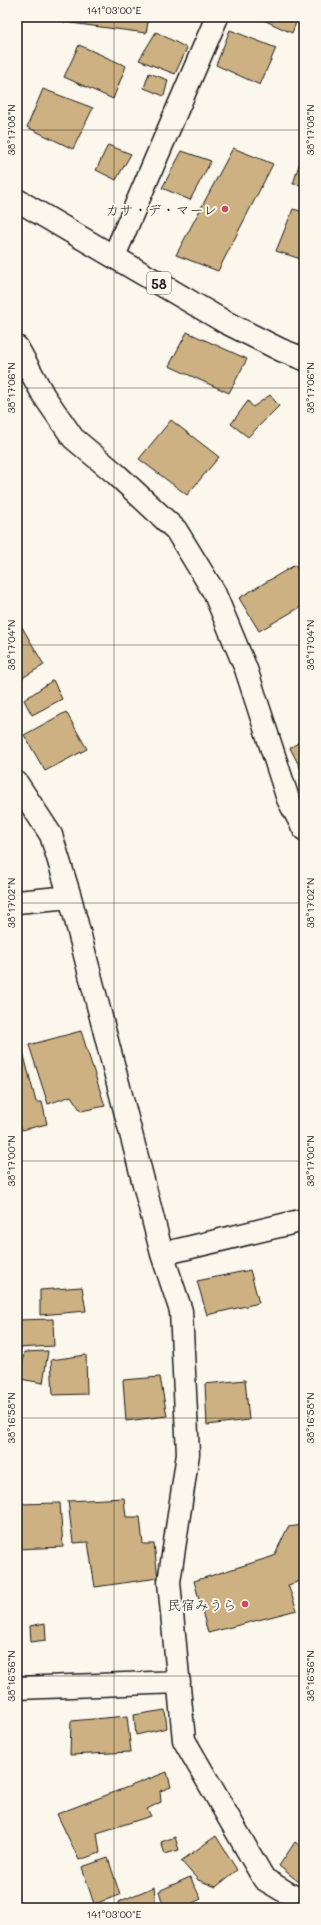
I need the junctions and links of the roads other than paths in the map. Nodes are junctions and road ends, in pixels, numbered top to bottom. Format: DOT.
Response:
graph roads {
  1 [pos="217,17"];
  2 [pos="17,200"];
  3 [pos="114,256"];
  4 [pos="17,347"];
  5 [pos="304,359"];
  6 [pos="17,783"];
  7 [pos="304,829"];
  8 [pos="70,897"];
  9 [pos="17,902"];
  10 [pos="304,1220"];
  11 [pos="162,1254"];
  12 [pos="179,1682"];
  13 [pos="17,1688"];
  14 [pos="304,1903"];
  1 -- 3 [label="street"];
  2 -- 3 [label="street, 58"];
  3 -- 5 [label="street, 58"];
  4 -- 7 [label="street"];
  6 -- 8 [label="street"];
  8 -- 9 [label="street"];
  8 -- 11 [label="street"];
  10 -- 11 [label="street"];
  11 -- 12 [label="street"];
  12 -- 13 [label="street"];
  12 -- 14 [label="street"];
}
